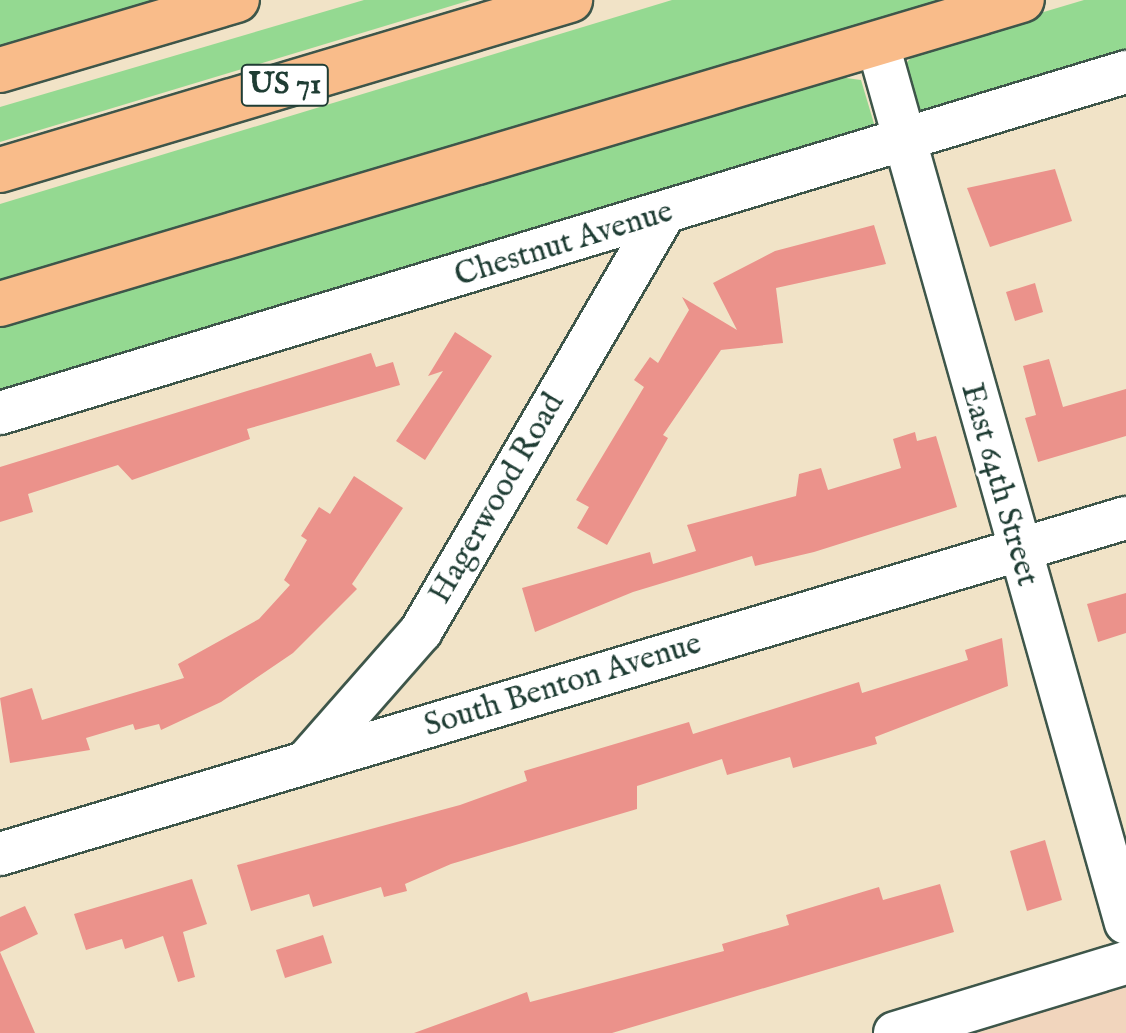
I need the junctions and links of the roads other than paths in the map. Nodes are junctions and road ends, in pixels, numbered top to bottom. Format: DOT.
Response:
graph roads {
  1 [pos="237,0"];
  2 [pos="570,0"];
  3 [pos="1022,0"];
  4 [pos="878,45"];
  5 [pos="0,70"];
  6 [pos="1126,72"];
  7 [pos="901,144"];
  8 [pos="0,170"];
  9 [pos="663,216"];
  10 [pos="0,304"];
  11 [pos="0,413"];
  12 [pos="1126,518"];
  13 [pos="1016,550"];
  14 [pos="305,763"];
  15 [pos="0,854"];
  16 [pos="1126,923"];
  17 [pos="1126,963"];
  18 [pos="895,1033"];
  1 -- 5 [label="highway"];
  2 -- 8 [label="highway, US 71"];
  3 -- 4 [label="highway"];
  4 -- 7 [label="street, East 64th Street"];
  4 -- 10 [label="highway"];
  6 -- 7 [label="street, Chestnut Avenue"];
  7 -- 9 [label="street, Chestnut Avenue"];
  7 -- 13 [label="street, East 64th Street"];
  9 -- 11 [label="street, Chestnut Avenue"];
  9 -- 14 [label="street, Hagerwood Road"];
  12 -- 13 [label="street, South Benton Avenue"];
  13 -- 14 [label="street, South Benton Avenue"];
  13 -- 16 [label="street, East 64th Street"];
  14 -- 15 [label="street, South Benton Avenue"];
  17 -- 18 [label="street"];
}
